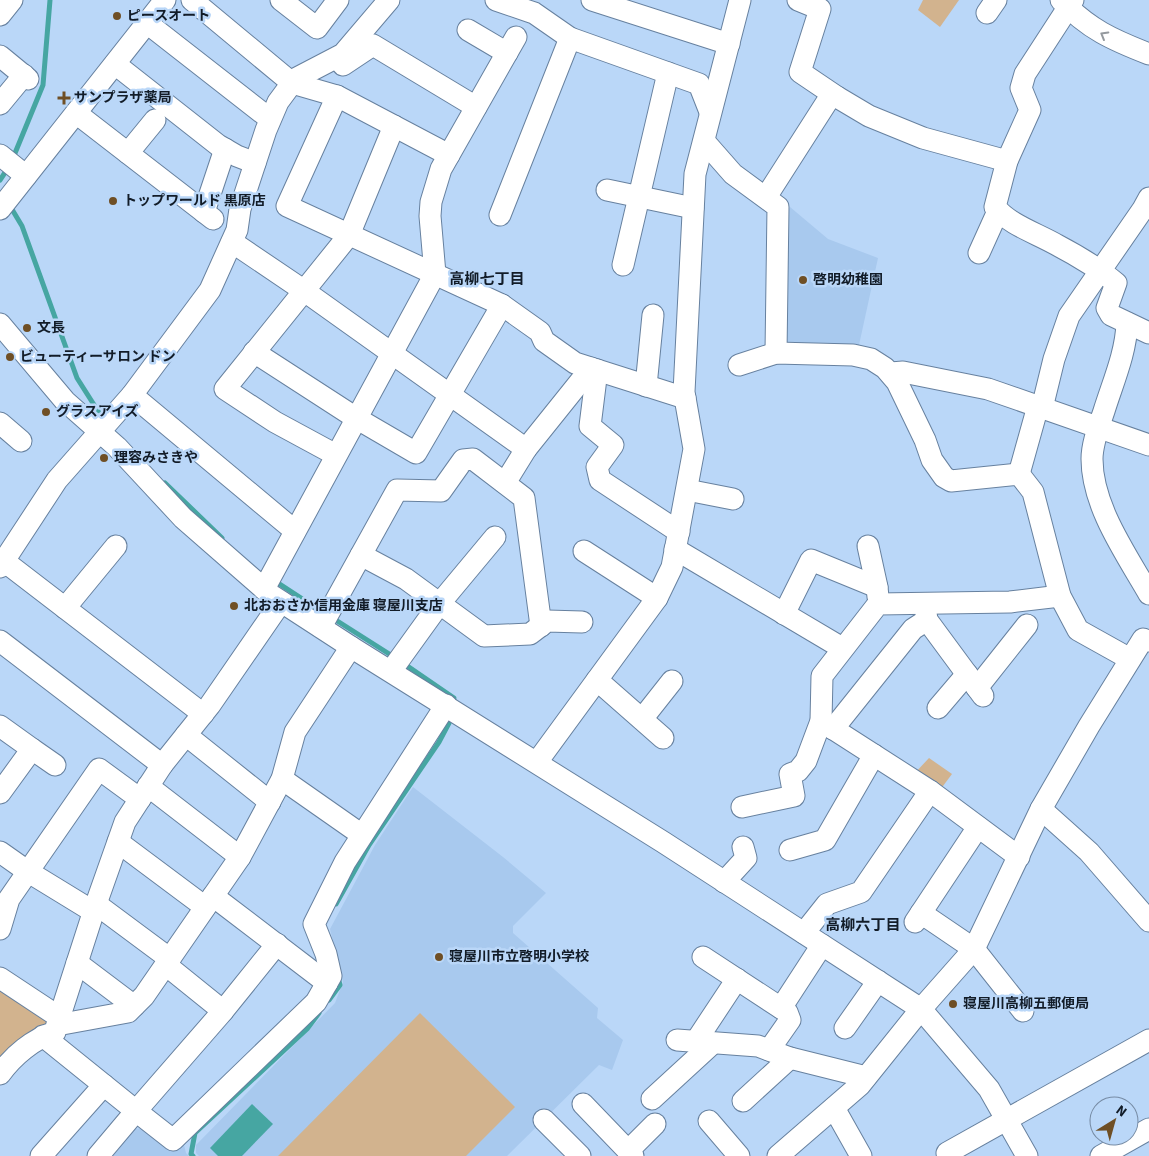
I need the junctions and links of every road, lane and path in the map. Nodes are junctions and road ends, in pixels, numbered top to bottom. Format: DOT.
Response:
graph roads {
  1 [pos="12,0"];
  2 [pos="165,0"];
  3 [pos="192,0"];
  4 [pos="281,0"];
  5 [pos="338,0"];
  6 [pos="389,0"];
  7 [pos="592,0"];
  8 [pos="740,0"];
  9 [pos="803,1"];
  10 [pos="508,2"];
  11 [pos="1067,3"];
  12 [pos="0,15"];
  13 [pos="147,23"];
  14 [pos="468,30"];
  15 [pos="570,38"];
  16 [pos="729,44"];
  17 [pos="1149,54"];
  18 [pos="0,56"];
  19 [pos="115,64"];
  20 [pos="668,73"];
  21 [pos="300,86"];
  22 [pos="337,96"];
  23 [pos="837,97"];
  24 [pos="0,104"];
  25 [pos="476,107"];
  26 [pos="710,112"];
  27 [pos="76,113"];
  28 [pos="270,119"];
  29 [pos="155,120"];
  30 [pos="394,126"];
  31 [pos="704,142"];
  32 [pos="225,149"];
  33 [pos="128,153"];
  34 [pos="449,155"];
  35 [pos="1007,161"];
  36 [pos="255,162"];
  37 [pos="9,181"];
  38 [pos="607,190"];
  39 [pos="639,196"];
  40 [pos="766,198"];
  41 [pos="1149,198"];
  42 [pos="693,208"];
  43 [pos="998,211"];
  44 [pos="500,214"];
  45 [pos="349,234"];
  46 [pos="232,242"];
  47 [pos="979,253"];
  48 [pos="623,264"];
  49 [pos="1100,270"];
  50 [pos="435,274"];
  51 [pos="303,290"];
  52 [pos="502,304"];
  53 [pos="653,315"];
  54 [pos="1127,323"];
  55 [pos="0,324"];
  56 [pos="1149,332"];
  57 [pos="254,352"];
  58 [pos="776,353"];
  59 [pos="391,354"];
  60 [pos="739,365"];
  61 [pos="594,369"];
  62 [pos="891,373"];
  63 [pos="646,386"];
  64 [pos="132,395"];
  65 [pos="450,395"];
  66 [pos="685,398"];
  67 [pos="1040,407"];
  68 [pos="356,418"];
  69 [pos="0,423"];
  70 [pos="104,426"];
  71 [pos="1098,428"];
  72 [pos="21,442"];
  73 [pos="1149,445"];
  74 [pos="526,449"];
  75 [pos="336,455"];
  76 [pos="1019,474"];
  77 [pos="505,483"];
  78 [pos="687,490"];
  79 [pos="733,499"];
  80 [pos="295,531"];
  81 [pos="495,537"];
  82 [pos="677,540"];
  83 [pos="116,546"];
  84 [pos="868,546"];
  85 [pos="584,551"];
  86 [pos="361,555"];
  87 [pos="3,558"];
  88 [pos="268,582"];
  89 [pos="1149,594"];
  90 [pos="878,596"];
  91 [pos="1060,596"];
  92 [pos="657,598"];
  93 [pos="281,602"];
  94 [pos="440,603"];
  95 [pos="65,608"];
  96 [pos="926,612"];
  97 [pos="784,614"];
  98 [pos="326,619"];
  99 [pos="582,622"];
  100 [pos="1027,625"];
  101 [pos="541,626"];
  102 [pos="1147,637"];
  103 [pos="0,641"];
  104 [pos="351,646"];
  105 [pos="842,648"];
  106 [pos="1130,658"];
  107 [pos="396,664"];
  108 [pos="597,680"];
  109 [pos="672,681"];
  110 [pos="976,686"];
  111 [pos="451,708"];
  112 [pos="938,708"];
  113 [pos="203,714"];
  114 [pos="642,719"];
  115 [pos="827,725"];
  116 [pos="0,726"];
  117 [pos="186,734"];
  118 [pos="663,738"];
  119 [pos="32,749"];
  120 [pos="874,755"];
  121 [pos="537,762"];
  122 [pos="55,764"];
  123 [pos="162,765"];
  124 [pos="282,779"];
  125 [pos="930,791"];
  126 [pos="0,793"];
  127 [pos="144,793"];
  128 [pos="270,802"];
  129 [pos="742,807"];
  130 [pos="1041,809"];
  131 [pos="978,827"];
  132 [pos="362,835"];
  133 [pos="118,842"];
  134 [pos="743,847"];
  135 [pos="790,850"];
  136 [pos="0,852"];
  137 [pos="240,857"];
  138 [pos="1019,857"];
  139 [pos="27,871"];
  140 [pos="724,882"];
  141 [pos="209,902"];
  142 [pos="95,908"];
  143 [pos="1149,921"];
  144 [pos="0,929"];
  145 [pos="804,933"];
  146 [pos="277,944"];
  147 [pos="822,946"];
  148 [pos="974,949"];
  149 [pos="703,957"];
  150 [pos="168,962"];
  151 [pos="77,963"];
  152 [pos="0,978"];
  153 [pos="738,979"];
  154 [pos="878,981"];
  155 [pos="327,983"];
  156 [pos="134,1006"];
  157 [pos="781,1008"];
  158 [pos="921,1009"];
  159 [pos="224,1011"];
  160 [pos="1023,1011"];
  161 [pos="53,1026"];
  162 [pos="845,1028"];
  163 [pos="1149,1040"];
  164 [pos="695,1042"];
  165 [pos="769,1050"];
  166 [pos="790,1058"];
  167 [pos="0,1074"];
  168 [pos="866,1077"];
  169 [pos="104,1085"];
  170 [pos="652,1099"];
  171 [pos="743,1101"];
  172 [pos="583,1104"];
  173 [pos="834,1108"];
  174 [pos="136,1111"];
  175 [pos="544,1120"];
  176 [pos="1007,1120"];
  177 [pos="709,1121"];
  178 [pos="655,1124"];
  179 [pos="1149,1129"];
  180 [pos="630,1153"];
  181 [pos="947,1153"];
  182 [pos="41,1156"];
  183 [pos="98,1156"];
  184 [pos="580,1156"];
  185 [pos="739,1156"];
  186 [pos="778,1156"];
  187 [pos="861,1156"];
  188 [pos="1027,1156"];
  189 [pos="1101,1156"];
  1 -- 12 [label="street"];
  2 -- 13 [label="street"];
  3 -- 21 [label="street"];
  4 -- 5 [label="street"];
  6 -- 21 [label="street"];
  7 -- 16 [label="street"];
  8 -- 16 [label="street"];
  9 -- 23 [label="street"];
  10 -- 15 [label="street"];
  17 -- 11 [label="street, one-way"];
  11 -- 35 [label="street"];
  13 -- 19 [label="street"];
  13 -- 28 [label="street"];
  14 -- 25 [label="street"];
  15 -- 20 [label="street"];
  15 -- 44 [label="street"];
  16 -- 26 [label="street"];
  18 -- 24 [label="street"];
  19 -- 27 [label="street"];
  19 -- 32 [label="street"];
  20 -- 26 [label="street"];
  20 -- 39 [label="street"];
  21 -- 22 [label="street"];
  21 -- 25 [label="street"];
  21 -- 28 [label="street"];
  22 -- 30 [label="street"];
  22 -- 45 [label="street"];
  23 -- 35 [label="street"];
  23 -- 40 [label="street"];
  25 -- 34 [label="street"];
  26 -- 31 [label="street"];
  27 -- 33 [label="street"];
  27 -- 37 [label="street"];
  28 -- 36 [label="street"];
  29 -- 33 [label="street"];
  30 -- 34 [label="street"];
  30 -- 45 [label="street"];
  31 -- 40 [label="street"];
  31 -- 42 [label="street"];
  32 -- 33 [label="street"];
  32 -- 36 [label="street"];
  34 -- 50 [label="street"];
  35 -- 43 [label="street"];
  36 -- 46 [label="street"];
  38 -- 39 [label="street"];
  39 -- 42 [label="street"];
  39 -- 48 [label="street"];
  40 -- 58 [label="street"];
  41 -- 49 [label="street"];
  42 -- 66 [label="street"];
  43 -- 47 [label="street"];
  43 -- 49 [label="street"];
  45 -- 50 [label="street"];
  45 -- 51 [label="street"];
  46 -- 51 [label="street"];
  46 -- 64 [label="street"];
  49 -- 54 [label="street"];
  49 -- 67 [label="street"];
  50 -- 52 [label="street"];
  50 -- 59 [label="street"];
  51 -- 57 [label="street"];
  51 -- 59 [label="street"];
  52 -- 61 [label="street"];
  52 -- 65 [label="street"];
  53 -- 63 [label="street"];
  54 -- 56 [label="street"];
  54 -- 71 [label="street"];
  55 -- 70 [label="street"];
  57 -- 68 [label="street"];
  57 -- 75 [label="street"];
  58 -- 60 [label="street"];
  58 -- 62 [label="street"];
  59 -- 65 [label="street"];
  59 -- 68 [label="street"];
  61 -- 63 [label="street"];
  61 -- 74 [label="street"];
  61 -- 82 [label="street"];
  62 -- 67 [label="street"];
  62 -- 76 [label="street"];
  63 -- 66 [label="street"];
  64 -- 70 [label="street"];
  64 -- 80 [label="street"];
  65 -- 68 [label="street"];
  65 -- 74 [label="street"];
  66 -- 78 [label="street"];
  67 -- 71 [label="street"];
  67 -- 76 [label="street"];
  68 -- 75 [label="street"];
  69 -- 72 [label="street"];
  70 -- 87 [label="street"];
  70 -- 88 [label="street"];
  71 -- 73 [label="street"];
  71 -- 89 [label="street"];
  74 -- 77 [label="street"];
  75 -- 80 [label="street"];
  76 -- 91 [label="street"];
  77 -- 86 [label="street"];
  77 -- 101 [label="street"];
  78 -- 79 [label="street"];
  78 -- 82 [label="street"];
  80 -- 88 [label="street"];
  81 -- 94 [label="street"];
  82 -- 92 [label="street"];
  82 -- 97 [label="street"];
  83 -- 95 [label="street"];
  84 -- 90 [label="street"];
  85 -- 92 [label="street"];
  86 -- 94 [label="street"];
  86 -- 98 [label="street"];
  87 -- 95 [label="street"];
  88 -- 93 [label="street"];
  90 -- 96 [label="street"];
  90 -- 97 [label="street"];
  90 -- 105 [label="street"];
  91 -- 96 [label="street"];
  91 -- 106 [label="street"];
  92 -- 108 [label="street"];
  93 -- 98 [label="street"];
  93 -- 113 [label="street"];
  94 -- 101 [label="street"];
  94 -- 107 [label="street"];
  95 -- 113 [label="street"];
  96 -- 110 [label="street"];
  96 -- 115 [label="street"];
  97 -- 105 [label="street"];
  98 -- 104 [label="street"];
  99 -- 101 [label="street"];
  100 -- 110 [label="street"];
  102 -- 106 [label="street"];
  103 -- 123 [label="street"];
  104 -- 107 [label="street"];
  104 -- 124 [label="street"];
  105 -- 115 [label="street"];
  106 -- 130 [label="street"];
  107 -- 111 [label="street"];
  108 -- 114 [label="street"];
  108 -- 121 [label="street"];
  109 -- 114 [label="street"];
  110 -- 112 [label="street"];
  111 -- 121 [label="street"];
  111 -- 132 [label="street"];
  113 -- 117 [label="street"];
  114 -- 118 [label="street"];
  115 -- 120 [label="street"];
  115 -- 129 [label="street"];
  116 -- 119 [label="street"];
  117 -- 123 [label="street"];
  117 -- 128 [label="street"];
  119 -- 122 [label="street"];
  119 -- 126 [label="street"];
  120 -- 125 [label="street"];
  120 -- 135 [label="street"];
  121 -- 140 [label="street"];
  123 -- 127 [label="street"];
  124 -- 128 [label="street"];
  124 -- 132 [label="street"];
  125 -- 131 [label="street"];
  125 -- 145 [label="street"];
  127 -- 133 [label="street"];
  127 -- 137 [label="street"];
  127 -- 139 [label="street"];
  128 -- 137 [label="street"];
  130 -- 138 [label="street"];
  130 -- 143 [label="street"];
  131 -- 138 [label="street"];
  131 -- 148 [label="street"];
  132 -- 155 [label="street"];
  133 -- 141 [label="street"];
  133 -- 142 [label="street"];
  134 -- 140 [label="street"];
  136 -- 139 [label="street"];
  137 -- 141 [label="street"];
  138 -- 148 [label="street"];
  139 -- 142 [label="street"];
  139 -- 144 [label="street"];
  140 -- 145 [label="street"];
  141 -- 146 [label="street"];
  141 -- 150 [label="street"];
  142 -- 150 [label="street"];
  142 -- 151 [label="street"];
  145 -- 147 [label="street"];
  146 -- 155 [label="street"];
  146 -- 159 [label="street"];
  147 -- 154 [label="street"];
  147 -- 157 [label="street"];
  148 -- 158 [label="street"];
  148 -- 160 [label="street"];
  149 -- 153 [label="street"];
  150 -- 156 [label="street"];
  150 -- 159 [label="street"];
  151 -- 156 [label="street"];
  151 -- 161 [label="street"];
  152 -- 161 [label="street"];
  153 -- 157 [label="street"];
  153 -- 164 [label="street"];
  154 -- 158 [label="street"];
  154 -- 162 [label="street"];
  155 -- 174 [label="street"];
  156 -- 161 [label="street"];
  157 -- 165 [label="street"];
  158 -- 168 [label="street"];
  158 -- 176 [label="street"];
  159 -- 174 [label="street"];
  161 -- 167 [label="street"];
  161 -- 169 [label="street"];
  163 -- 176 [label="street"];
  164 -- 165 [label="street"];
  164 -- 170 [label="street"];
  165 -- 166 [label="street"];
  166 -- 168 [label="street"];
  166 -- 171 [label="street"];
  168 -- 173 [label="street"];
  169 -- 174 [label="street"];
  169 -- 182 [label="street"];
  172 -- 180 [label="street"];
  173 -- 186 [label="street"];
  173 -- 187 [label="street"];
  174 -- 183 [label="street"];
  175 -- 184 [label="street"];
  176 -- 181 [label="street"];
  176 -- 188 [label="street"];
  177 -- 185 [label="street"];
  178 -- 180 [label="street"];
  179 -- 189 [label="street"];
}
